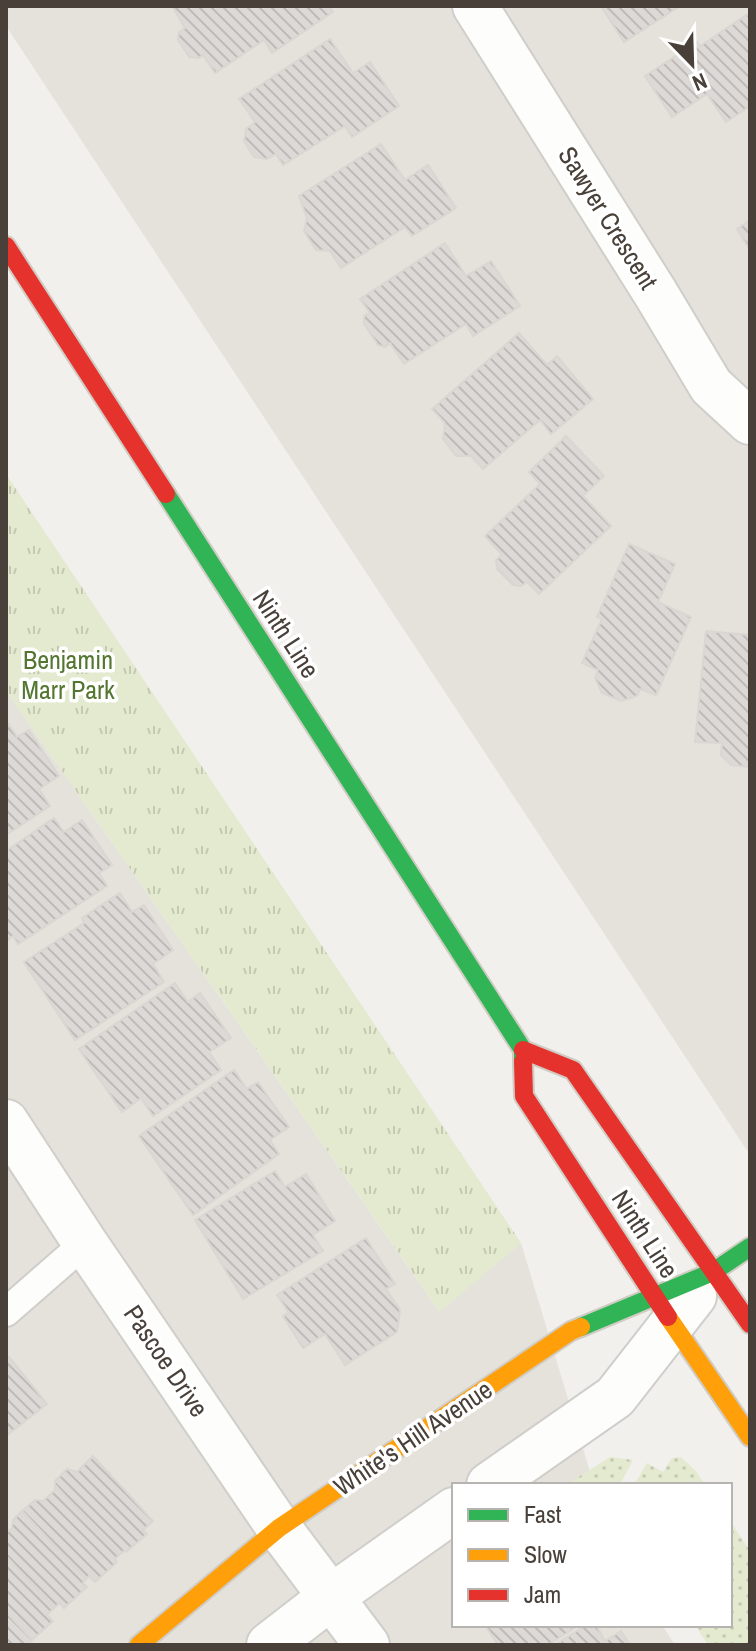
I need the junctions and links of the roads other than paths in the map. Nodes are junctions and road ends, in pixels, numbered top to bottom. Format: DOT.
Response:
graph roads {
  1 [pos="475,6"];
  2 [pos="6,246"];
  3 [pos="750,422"];
  4 [pos="523,1050"];
  5 [pos="6,1122"];
  6 [pos="85,1243"];
  7 [pos="750,1247"];
  8 [pos="713,1272"];
  9 [pos="664,1310"];
  10 [pos="6,1312"];
  11 [pos="750,1324"];
  12 [pos="750,1437"];
  13 [pos="492,1483"];
  14 [pos="452,1511"];
  15 [pos="279,1528"];
  16 [pos="331,1597"];
  17 [pos="139,1645"];
  18 [pos="269,1645"];
  19 [pos="367,1645"];
  1 -- 3 [label="street, Sawyer Crescent"];
  2 -- 4 [label="main road, Ninth Line"];
  4 -- 8 [label="main road, Ninth Line"];
  4 -- 9 [label="main road, Ninth Line"];
  5 -- 6 [label="street, Pascoe Drive"];
  6 -- 10 [label="lane"];
  6 -- 15 [label="street, Pascoe Drive"];
  7 -- 8 [label="main road"];
  8 -- 9 [label="street"];
  8 -- 11 [label="main road, Ninth Line"];
  9 -- 12 [label="main road, Ninth Line"];
  9 -- 13 [label="street"];
  9 -- 15 [label="main road, White's Hill Avenue"];
  14 -- 16 [label="street"];
  15 -- 16 [label="street, Pascoe Drive"];
  15 -- 17 [label="main road, White's Hill Avenue"];
  16 -- 18 [label="street"];
  16 -- 19 [label="street, Pascoe Drive"];
}
